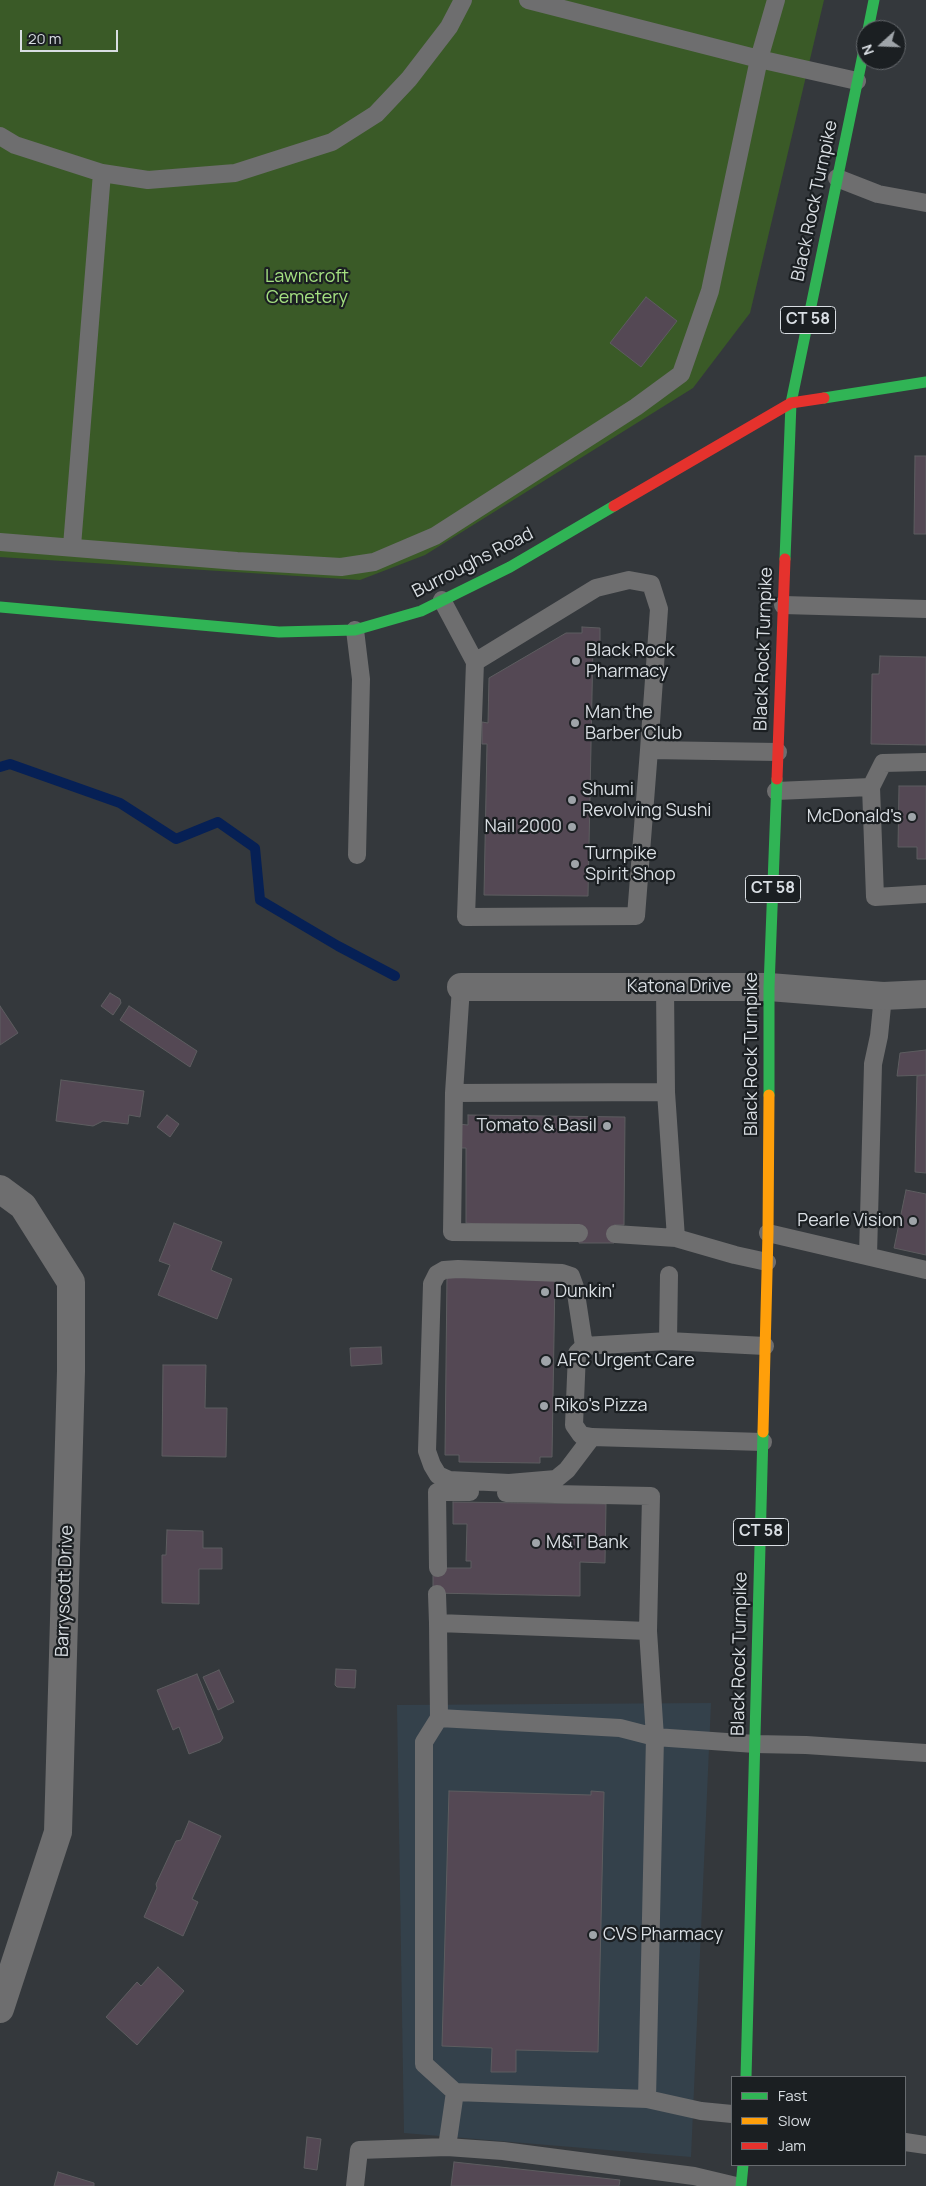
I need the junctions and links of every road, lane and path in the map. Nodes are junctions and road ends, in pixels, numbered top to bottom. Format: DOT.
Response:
graph roads {
  1 [pos="463,0"];
  2 [pos="528,0"];
  3 [pos="776,0"];
  4 [pos="874,0"];
  5 [pos="870,20"];
  6 [pos="759,59"];
  7 [pos="860,70"];
  8 [pos="857,82"];
  9 [pos="0,136"];
  10 [pos="102,173"];
  11 [pos="837,178"];
  12 [pos="926,203"];
  13 [pos="926,382"];
  14 [pos="791,403"];
  15 [pos="0,542"];
  16 [pos="72,546"];
  17 [pos="442,600"];
  18 [pos="783,605"];
  19 [pos="0,607"];
  20 [pos="926,609"];
  21 [pos="355,630"];
  22 [pos="476,662"];
  23 [pos="649,750"];
  24 [pos="778,752"];
  25 [pos="926,762"];
  26 [pos="871,788"];
  27 [pos="776,791"];
  28 [pos="357,855"];
  29 [pos="926,894"];
  30 [pos="461,987"];
  31 [pos="665,987"];
  32 [pos="769,987"];
  33 [pos="926,994"];
  34 [pos="883,996"];
  35 [pos="666,1092"];
  36 [pos="454,1093"];
  37 [pos="0,1189"];
  38 [pos="579,1233"];
  39 [pos="768,1233"];
  40 [pos="615,1234"];
  41 [pos="676,1238"];
  42 [pos="868,1256"];
  43 [pos="767,1262"];
  44 [pos="926,1270"];
  45 [pos="669,1275"];
  46 [pos="668,1341"];
  47 [pos="584,1346"];
  48 [pos="766,1346"];
  49 [pos="592,1437"];
  50 [pos="763,1442"];
  51 [pos="438,1568"];
  52 [pos="437,1594"];
  53 [pos="438,1624"];
  54 [pos="648,1631"];
  55 [pos="439,1718"];
  56 [pos="655,1736"];
  57 [pos="755,1744"];
  58 [pos="926,1753"];
  59 [pos="0,2009"];
  60 [pos="746,2076"];
  61 [pos="456,2092"];
  62 [pos="647,2099"];
  63 [pos="731,2114"];
  64 [pos="906,2142"];
  65 [pos="926,2144"];
  66 [pos="447,2147"];
  67 [pos="742,2166"];
  68 [pos="663,2179"];
  69 [pos="355,2186"];
  70 [pos="736,2186"];
  71 [pos="741,2186"];
  1 -- 10 [label="lane"];
  2 -- 6 [label="lane"];
  3 -- 6 [label="lane"];
  4 -- 5 [label="main road"];
  6 -- 8 [label="lane"];
  6 -- 16 [label="lane"];
  7 -- 8 [label="main road, Black Rock Turnpike / CT 58"];
  8 -- 11 [label="main road, Black Rock Turnpike / CT 58"];
  9 -- 10 [label="lane"];
  10 -- 16 [label="lane"];
  11 -- 12 [label="lane"];
  11 -- 14 [label="main road, Black Rock Turnpike / CT 58"];
  13 -- 14 [label="main road, Burroughs Road"];
  14 -- 17 [label="main road, Burroughs Road"];
  14 -- 18 [label="main road, Black Rock Turnpike / CT 58"];
  15 -- 16 [label="lane"];
  17 -- 21 [label="main road, Burroughs Road"];
  17 -- 22 [label="lane"];
  18 -- 20 [label="lane"];
  18 -- 24 [label="main road, Black Rock Turnpike / CT 58"];
  19 -- 21 [label="main road, Burroughs Road"];
  21 -- 28 [label="lane"];
  22 -- 23 [label="lane"];
  22 -- 23 [label="lane"];
  23 -- 24 [label="lane"];
  24 -- 27 [label="main road, Black Rock Turnpike / CT 58"];
  25 -- 26 [label="lane"];
  26 -- 27 [label="lane"];
  26 -- 29 [label="lane"];
  27 -- 32 [label="main road, Black Rock Turnpike / CT 58"];
  30 -- 31 [label="street, Katona Drive"];
  30 -- 36 [label="lane"];
  31 -- 32 [label="street, Katona Drive"];
  31 -- 35 [label="lane"];
  32 -- 34 [label="street, Katona Drive"];
  32 -- 39 [label="main road, Black Rock Turnpike / CT 58"];
  33 -- 34 [label="street, Katona Drive"];
  34 -- 42 [label="lane"];
  35 -- 36 [label="lane"];
  35 -- 41 [label="lane"];
  36 -- 38 [label="lane"];
  37 -- 59 [label="street, Barryscott Drive"];
  39 -- 42 [label="lane"];
  39 -- 43 [label="main road, Black Rock Turnpike / CT 58"];
  40 -- 41 [label="lane"];
  41 -- 43 [label="lane"];
  42 -- 44 [label="lane"];
  43 -- 48 [label="main road, Black Rock Turnpike / CT 58"];
  45 -- 46 [label="lane"];
  46 -- 47 [label="lane"];
  46 -- 48 [label="lane"];
  47 -- 49 [label="lane"];
  47 -- 49 [label="lane"];
  48 -- 50 [label="main road, Black Rock Turnpike / CT 58"];
  49 -- 50 [label="lane"];
  50 -- 57 [label="main road, Black Rock Turnpike / CT 58"];
  51 -- 54 [label="lane"];
  52 -- 53 [label="lane"];
  53 -- 54 [label="lane"];
  53 -- 55 [label="lane"];
  54 -- 56 [label="lane"];
  55 -- 56 [label="lane"];
  55 -- 61 [label="lane"];
  56 -- 57 [label="lane"];
  56 -- 62 [label="lane"];
  57 -- 58 [label="lane"];
  57 -- 60 [label="main road, Black Rock Turnpike / CT 58"];
  61 -- 62 [label="lane"];
  61 -- 66 [label="lane"];
  62 -- 63 [label="lane"];
  64 -- 65 [label="lane"];
  66 -- 68 [label="lane"];
  66 -- 69 [label="lane"];
  67 -- 71 [label="main road"];
  68 -- 70 [label="lane"];
}
